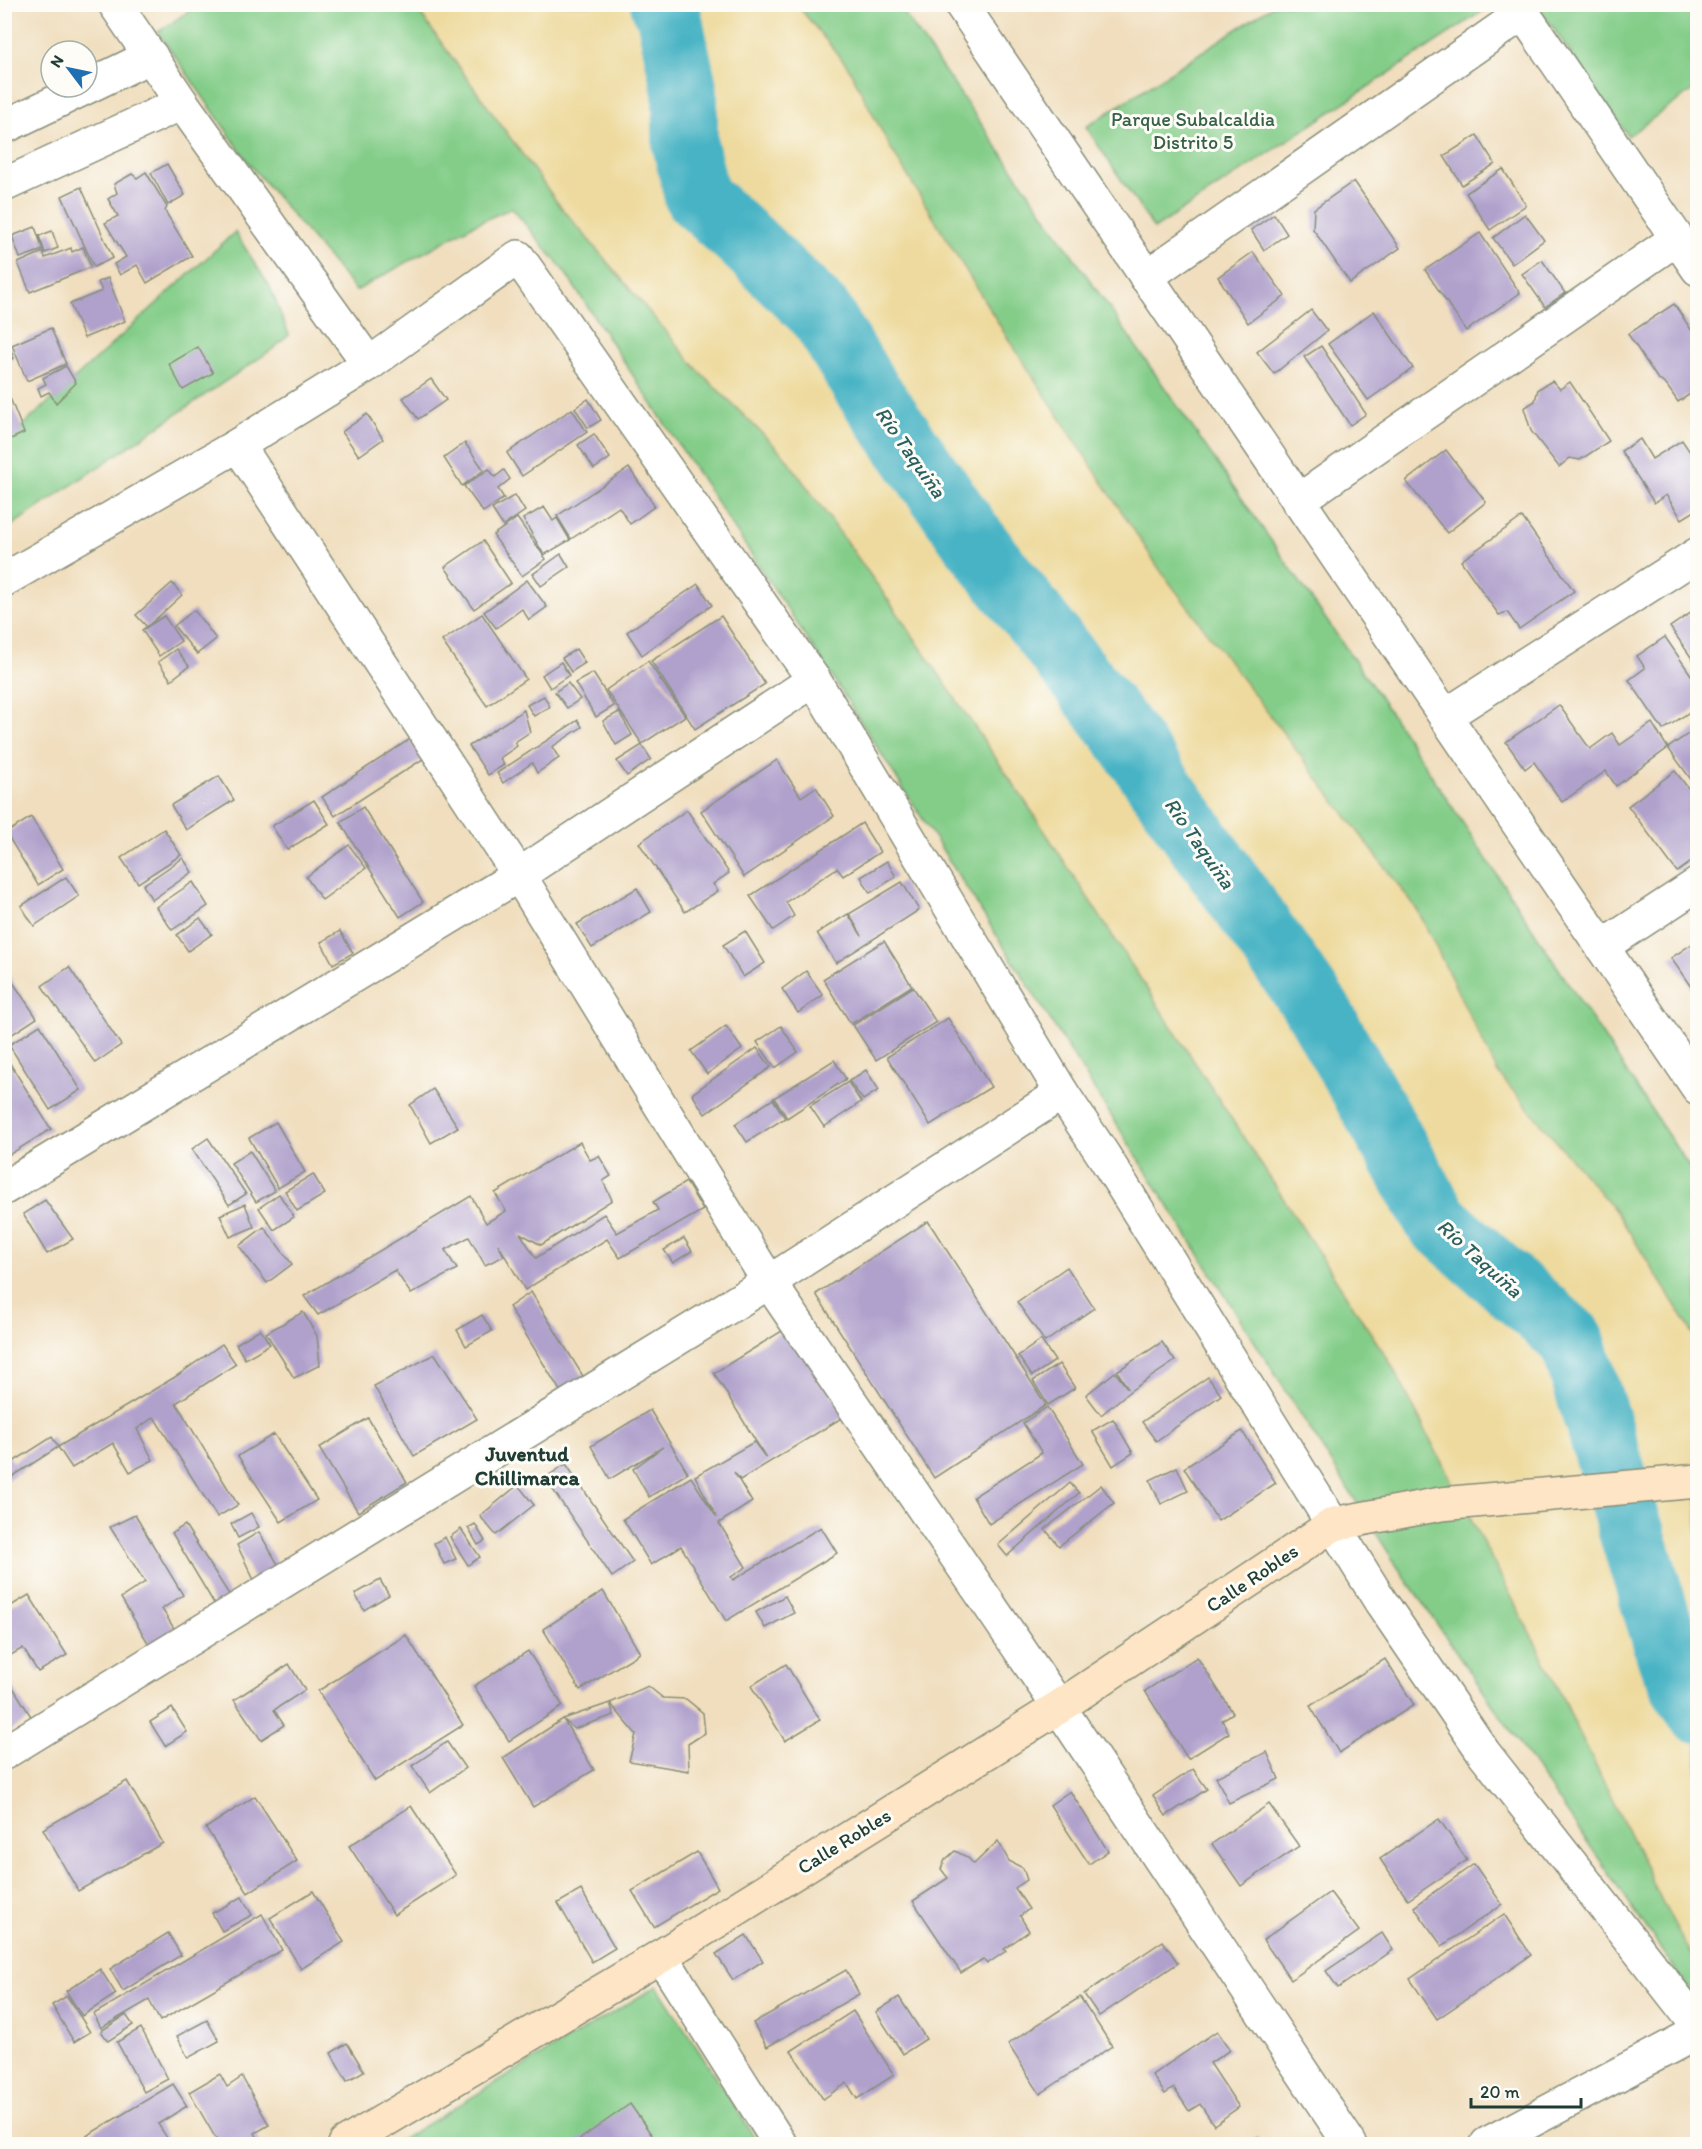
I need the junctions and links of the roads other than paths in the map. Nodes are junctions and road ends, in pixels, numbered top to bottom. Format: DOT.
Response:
graph roads {
  1 [pos="115,4"];
  2 [pos="961,4"];
  3 [pos="151,56"];
  4 [pos="182,103"];
  5 [pos="4,127"];
  6 [pos="4,185"];
  7 [pos="1676,239"];
  8 [pos="1698,269"];
  9 [pos="1146,277"];
  10 [pos="369,364"];
  11 [pos="238,445"];
  12 [pos="1298,501"];
  13 [pos="1698,554"];
  14 [pos="4,580"];
  15 [pos="814,680"];
  16 [pos="1445,716"];
  17 [pos="519,875"];
  18 [pos="1698,884"];
  19 [pos="1602,947"];
  20 [pos="1698,1088"];
  21 [pos="1062,1094"];
  22 [pos="4,1188"];
  23 [pos="769,1282"];
  24 [pos="1698,1481"];
  25 [pos="1334,1524"];
  26 [pos="1059,1707"];
  27 [pos="4,1753"];
  28 [pos="661,1956"];
  29 [pos="1698,2026"];
  30 [pos="1698,2031"];
  31 [pos="345,2145"];
  32 [pos="780,2145"];
  33 [pos="1350,2145"];
  34 [pos="1487,2145"];
  1 -- 3 [label="street"];
  2 -- 9 [label="street"];
  3 -- 4 [label="street"];
  3 -- 5 [label="street"];
  4 -- 6 [label="street"];
  4 -- 10 [label="street"];
  7 -- 8 [label="street"];
  7 -- 9 [label="street"];
  7 -- 12 [label="street"];
  9 -- 12 [label="street"];
  10 -- 11 [label="street"];
  10 -- 15 [label="street"];
  11 -- 14 [label="street"];
  11 -- 17 [label="street"];
  12 -- 16 [label="street"];
  13 -- 16 [label="street"];
  15 -- 17 [label="street"];
  15 -- 21 [label="street"];
  16 -- 19 [label="street"];
  17 -- 22 [label="street"];
  17 -- 23 [label="street"];
  18 -- 19 [label="street"];
  19 -- 20 [label="street"];
  21 -- 23 [label="street"];
  21 -- 25 [label="street"];
  23 -- 26 [label="street"];
  23 -- 27 [label="street"];
  24 -- 25 [label="street"];
  25 -- 26 [label="street, Calle Robles"];
  25 -- 29 [label="street"];
  26 -- 28 [label="street, Calle Robles"];
  26 -- 33 [label="street"];
  28 -- 31 [label="street, Calle Robles"];
  28 -- 32 [label="street"];
  30 -- 34 [label="street"];
}
